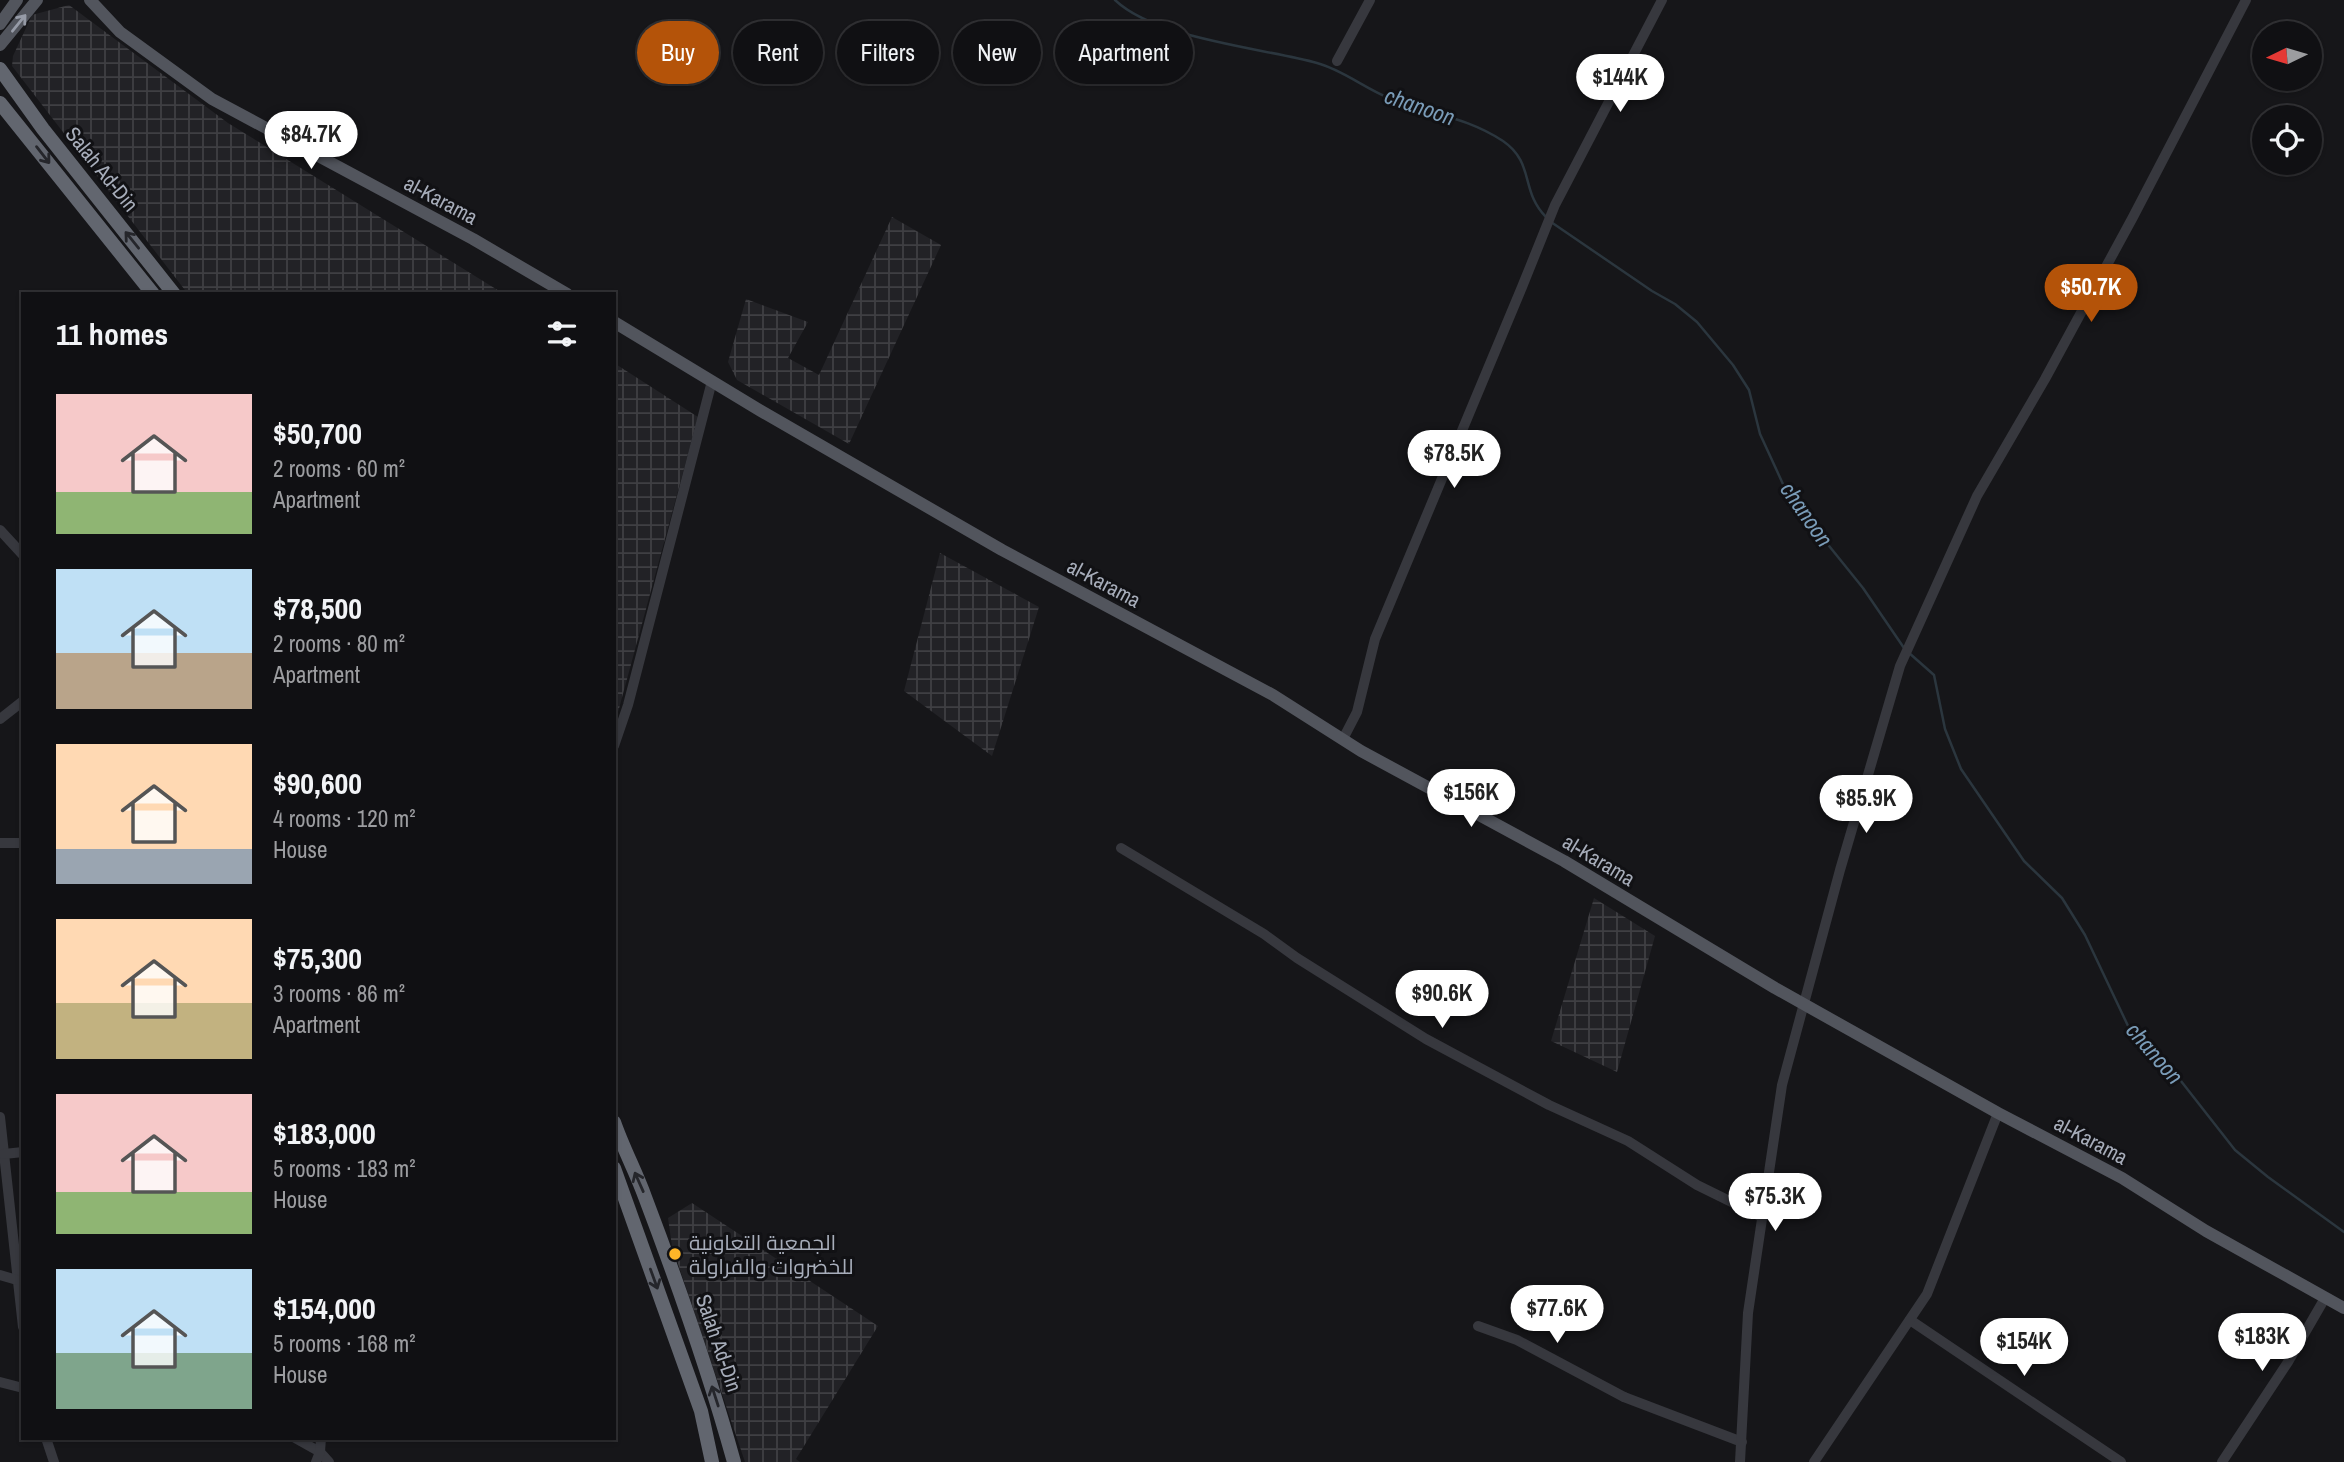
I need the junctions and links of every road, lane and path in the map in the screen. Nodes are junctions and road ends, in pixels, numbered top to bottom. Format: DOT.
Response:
graph roads {
  1 [pos="17,0"];
  2 [pos="37,0"];
  3 [pos="90,0"];
  4 [pos="1370,0"];
  5 [pos="1662,0"];
  6 [pos="2246,0"];
  7 [pos="0,24"];
  8 [pos="0,45"];
  9 [pos="1337,61"];
  10 [pos="0,69"];
  11 [pos="0,103"];
  12 [pos="151,292"];
  13 [pos="172,292"];
  14 [pos="564,292"];
  15 [pos="616,323"];
  16 [pos="712,382"];
  17 [pos="0,530"];
  18 [pos="21,553"];
  19 [pos="21,703"];
  20 [pos="0,719"];
  21 [pos="1343,739"];
  22 [pos="616,740"];
  23 [pos="0,843"];
  24 [pos="21,843"];
  25 [pos="1121,848"];
  26 [pos="1803,1003"];
  27 [pos="1998,1113"];
  28 [pos="0,1118"];
  29 [pos="616,1127"];
  30 [pos="21,1152"];
  31 [pos="4,1154"];
  32 [pos="616,1174"];
  33 [pos="1762,1217"];
  34 [pos="0,1234"];
  35 [pos="13,1237"];
  36 [pos="0,1275"];
  37 [pos="17,1280"];
  38 [pos="2325,1298"];
  39 [pos="2344,1308"];
  40 [pos="21,1311"];
  41 [pos="1910,1320"];
  42 [pos="1478,1326"];
  43 [pos="0,1382"];
  44 [pos="21,1387"];
  45 [pos="47,1440"];
  46 [pos="297,1440"];
  47 [pos="1742,1442"];
  48 [pos="318,1457"];
  49 [pos="54,1462"];
  50 [pos="329,1462"];
  51 [pos="712,1462"];
  52 [pos="734,1462"];
  53 [pos="1740,1462"];
  54 [pos="1814,1462"];
  55 [pos="2121,1462"];
  56 [pos="2222,1462"];
  1 -- 7 [label="main road"];
  8 -- 2 [label="main road, one-way"];
  3 -- 14 [label="main road, al-Karama"];
  4 -- 9 [label="street"];
  5 -- 21 [label="street"];
  6 -- 26 [label="street"];
  13 -- 10 [label="highway, Salah Ad-Din, one-way"];
  11 -- 12 [label="highway, Salah Ad-Din, one-way"];
  15 -- 16 [label="main road, al-Karama"];
  16 -- 21 [label="main road, al-Karama"];
  16 -- 22 [label="street"];
  17 -- 18 [label="street"];
  19 -- 20 [label="street"];
  21 -- 26 [label="main road, al-Karama"];
  23 -- 24 [label="street"];
  25 -- 33 [label="street"];
  26 -- 27 [label="main road, al-Karama"];
  26 -- 33 [label="street"];
  27 -- 38 [label="main road, al-Karama"];
  27 -- 41 [label="street"];
  28 -- 31 [label="street"];
  52 -- 29 [label="highway, Salah Ad-Din, one-way"];
  30 -- 31 [label="street"];
  31 -- 35 [label="street"];
  32 -- 51 [label="highway, Salah Ad-Din, one-way"];
  33 -- 47 [label="street"];
  34 -- 35 [label="street"];
  35 -- 37 [label="street"];
  36 -- 37 [label="street"];
  37 -- 40 [label="street"];
  38 -- 39 [label="main road, al-Karama"];
  38 -- 56 [label="street"];
  41 -- 54 [label="street"];
  41 -- 55 [label="street"];
  42 -- 47 [label="street"];
  43 -- 44 [label="street"];
  45 -- 49 [label="street"];
  46 -- 48 [label="street"];
  47 -- 53 [label="street"];
  48 -- 50 [label="street"];
}
